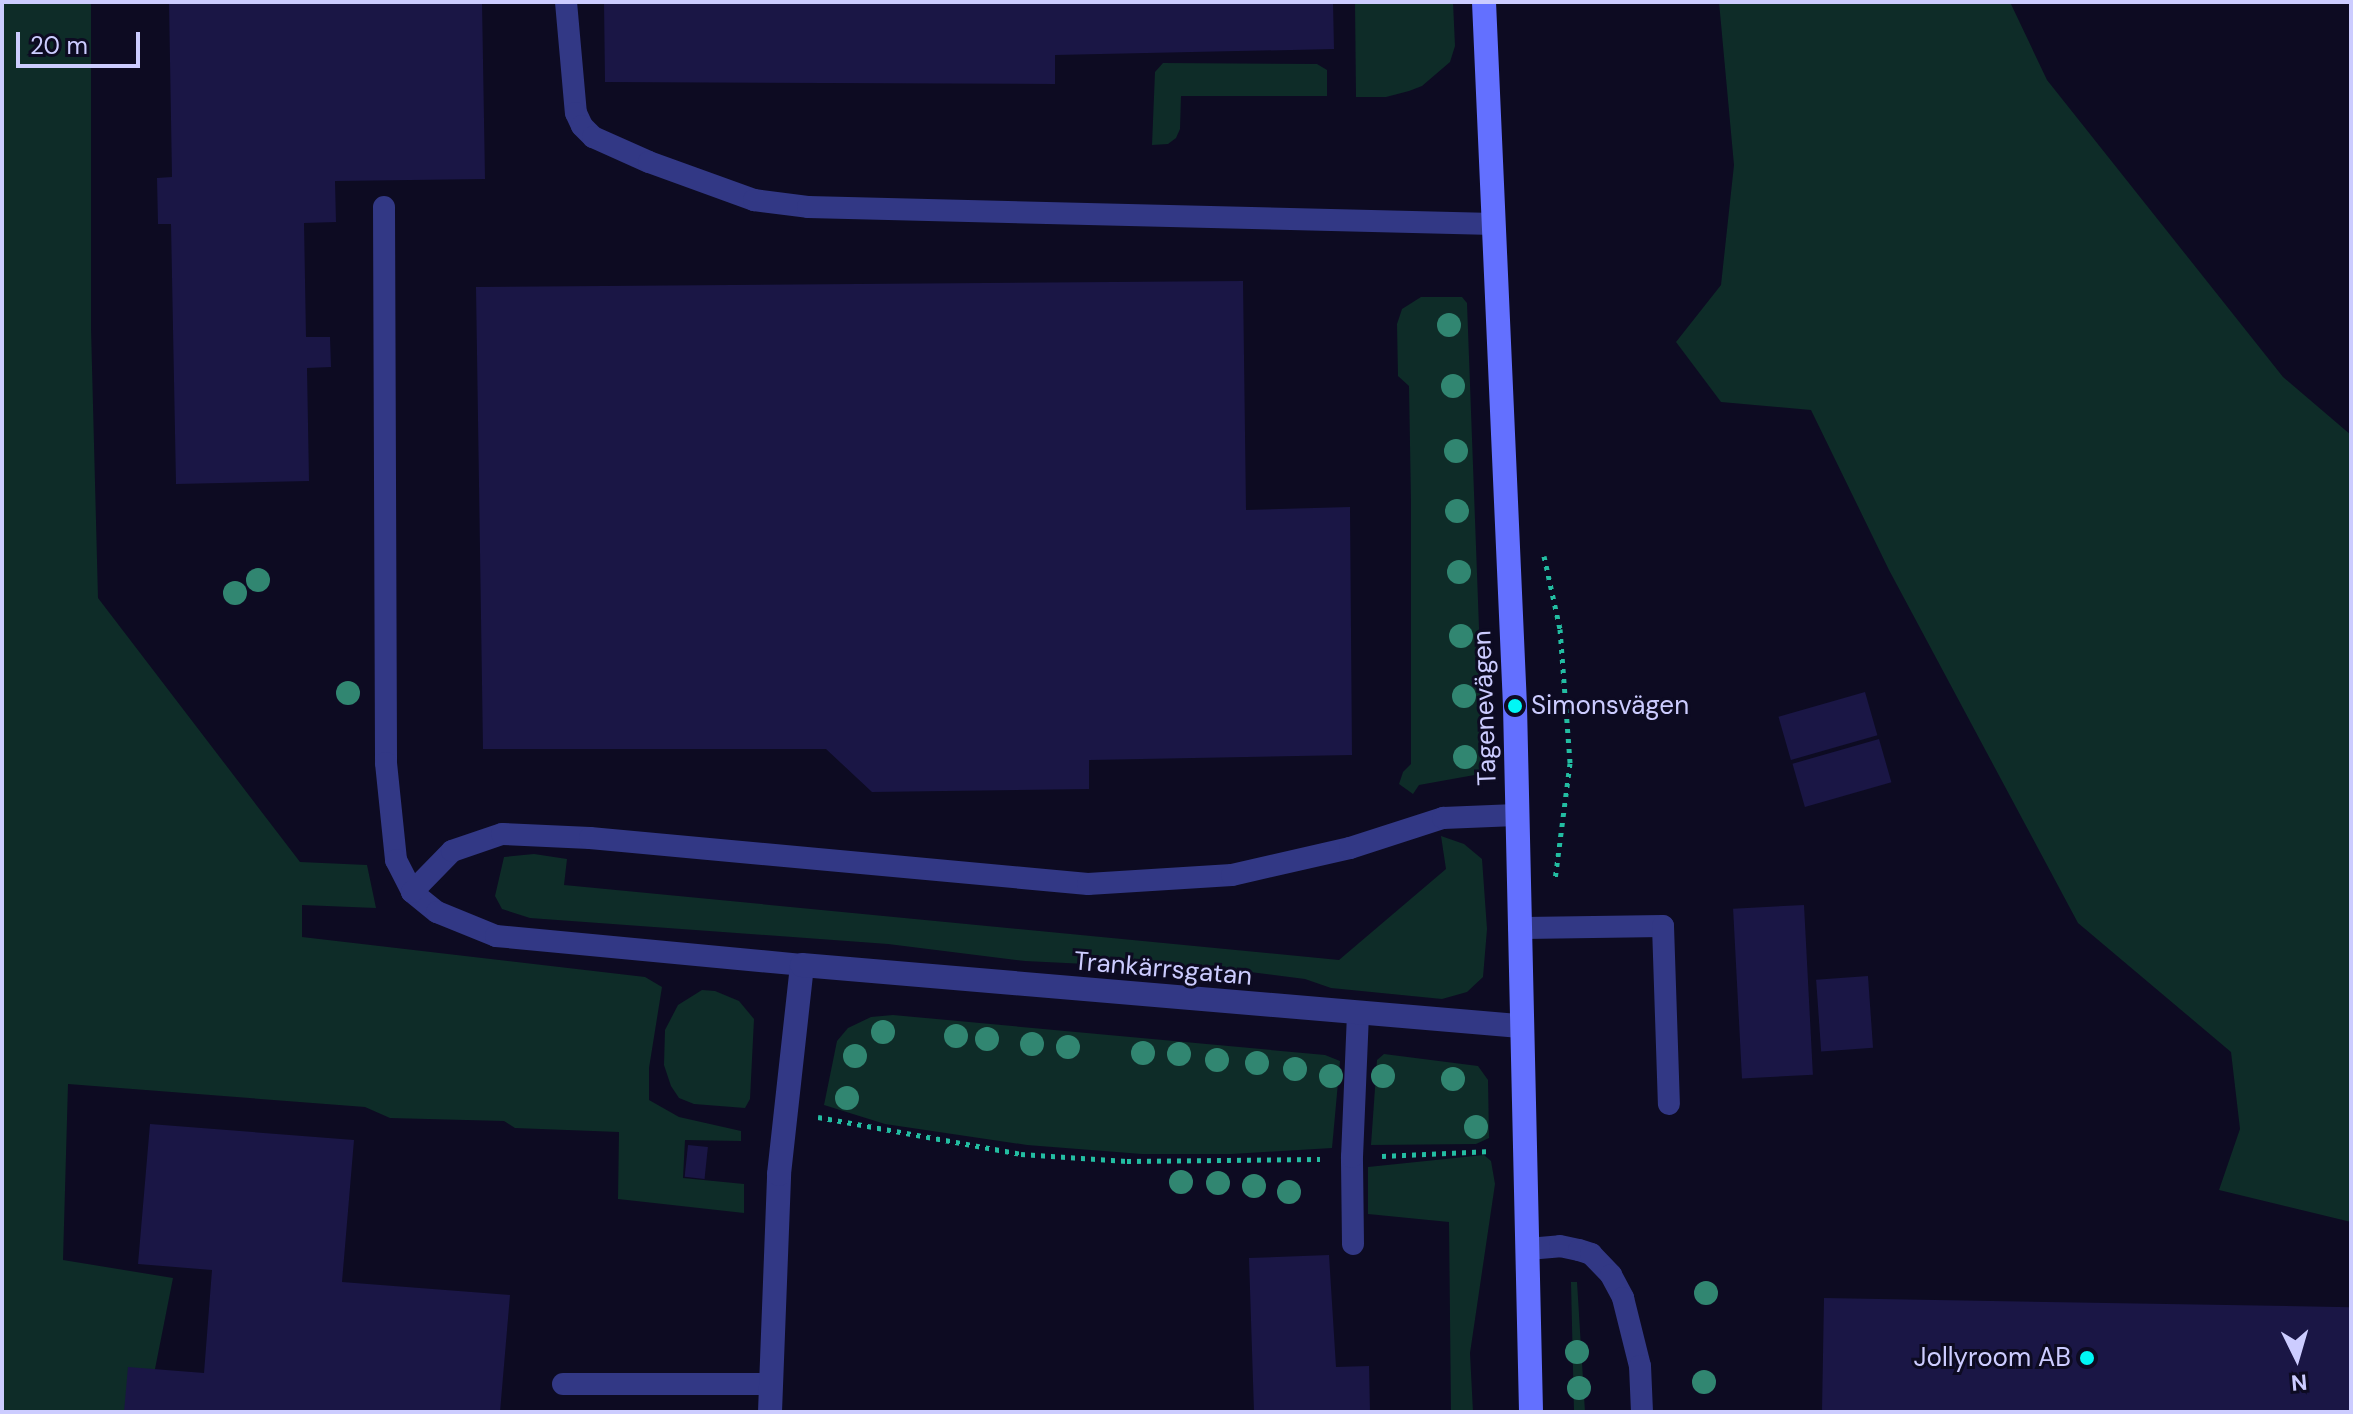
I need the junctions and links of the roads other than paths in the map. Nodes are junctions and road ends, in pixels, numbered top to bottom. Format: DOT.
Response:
graph roads {
  1 [pos="566,2"];
  2 [pos="1484,2"];
  3 [pos="384,207"];
  4 [pos="1494,224"];
  5 [pos="1516,815"];
  6 [pos="412,892"];
  7 [pos="1519,928"];
  8 [pos="802,965"];
  9 [pos="1358,1014"];
  10 [pos="1520,1026"];
  11 [pos="1669,1104"];
  12 [pos="1353,1244"];
  13 [pos="1528,1249"];
  14 [pos="563,1384"];
  15 [pos="770,1384"];
  16 [pos="770,1412"];
  17 [pos="1531,1412"];
  18 [pos="1642,1412"];
  1 -- 4 [label="lane"];
  2 -- 4 [label="street, Tagenevägen"];
  3 -- 6 [label="lane"];
  4 -- 5 [label="street, Tagenevägen"];
  5 -- 6 [label="lane"];
  5 -- 7 [label="street, Tagenevägen"];
  6 -- 8 [label="lane, Trankärrsgatan"];
  7 -- 10 [label="street, Tagenevägen"];
  7 -- 11 [label="lane"];
  8 -- 9 [label="street, Trankärrsgatan"];
  8 -- 15 [label="street"];
  9 -- 10 [label="street, Trankärrsgatan"];
  9 -- 12 [label="lane"];
  10 -- 13 [label="street, Tagenevägen"];
  13 -- 17 [label="street, Tagenevägen"];
  13 -- 18 [label="lane"];
  14 -- 15 [label="lane"];
  15 -- 16 [label="street"];
}
